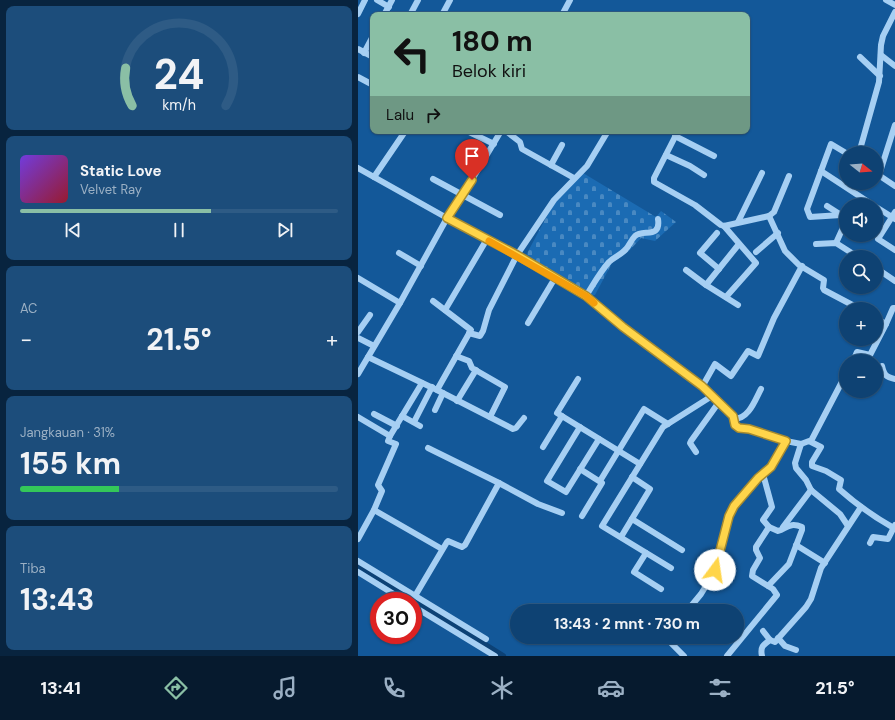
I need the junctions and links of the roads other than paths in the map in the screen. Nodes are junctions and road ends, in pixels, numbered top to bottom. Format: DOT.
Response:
graph roads {
  1 [pos="365,0"];
  2 [pos="377,0"];
  3 [pos="392,0"];
  4 [pos="418,0"];
  5 [pos="450,0"];
  6 [pos="570,0"];
  7 [pos="886,0"];
  8 [pos="895,5"];
  9 [pos="388,7"];
  10 [pos="386,12"];
  11 [pos="412,12"];
  12 [pos="444,12"];
  13 [pos="564,12"];
  14 [pos="895,12"];
  15 [pos="358,14"];
  16 [pos="370,42"];
  17 [pos="358,49"];
  18 [pos="364,53"];
  19 [pos="881,55"];
  20 [pos="370,56"];
  21 [pos="860,57"];
  22 [pos="895,66"];
  23 [pos="880,76"];
  24 [pos="358,77"];
  25 [pos="370,83"];
  26 [pos="895,125"];
  27 [pos="403,134"];
  28 [pos="473,134"];
  29 [pos="499,134"];
  30 [pos="510,134"];
  31 [pos="606,134"];
  32 [pos="676,134"];
  33 [pos="678,134"];
  34 [pos="894,134"];
  35 [pos="494,144"];
  36 [pos="562,145"];
  37 [pos="860,146"];
  38 [pos="839,149"];
  39 [pos="666,155"];
  40 [pos="714,156"];
  41 [pos="883,162"];
  42 [pos="551,165"];
  43 [pos="358,168"];
  44 [pos="821,171"];
  45 [pos="762,173"];
  46 [pos="704,175"];
  47 [pos="789,176"];
  48 [pos="374,177"];
  49 [pos="574,178"];
  50 [pos="883,178"];
  51 [pos="433,179"];
  52 [pos="895,186"];
  53 [pos="463,195"];
  54 [pos="862,198"];
  55 [pos="827,206"];
  56 [pos="883,210"];
  57 [pos="839,213"];
  58 [pos="500,215"];
  59 [pos="769,216"];
  60 [pos="839,216"];
  61 [pos="894,216"];
  62 [pos="447,218"];
  63 [pos="658,219"];
  64 [pos="738,222"];
  65 [pos="724,226"];
  66 [pos="883,228"];
  67 [pos="717,232"];
  68 [pos="778,233"];
  69 [pos="839,236"];
  70 [pos="487,239"];
  71 [pos="883,242"];
  72 [pos="836,243"];
  73 [pos="739,244"];
  74 [pos="816,244"];
  75 [pos="847,250"];
  76 [pos="895,250"];
  77 [pos="756,252"];
  78 [pos="399,253"];
  79 [pos="517,255"];
  80 [pos="421,266"];
  81 [pos="802,266"];
  82 [pos="719,269"];
  83 [pos="686,270"];
  84 [pos="883,273"];
  85 [pos="358,278"];
  86 [pos="555,278"];
  87 [pos="895,281"];
  88 [pos="706,285"];
  89 [pos="586,296"];
  90 [pos="726,297"];
  91 [pos="433,301"];
  92 [pos="847,302"];
  93 [pos="400,304"];
  94 [pos="738,304"];
  95 [pos="895,308"];
  96 [pos="445,310"];
  97 [pos="370,315"];
  98 [pos="883,322"];
  99 [pos="528,323"];
  100 [pos="886,324"];
  101 [pos="358,332"];
  102 [pos="469,333"];
  103 [pos="358,338"];
  104 [pos="374,346"];
  105 [pos="871,354"];
  106 [pos="456,356"];
  107 [pos="368,357"];
  108 [pos="476,370"];
  109 [pos="883,373"];
  110 [pos="358,374"];
  111 [pos="578,378"];
  112 [pos="895,379"];
  113 [pos="422,383"];
  114 [pos="702,386"];
  115 [pos="839,387"];
  116 [pos="761,389"];
  117 [pos="437,390"];
  118 [pos="712,396"];
  119 [pos="457,401"];
  120 [pos="719,402"];
  121 [pos="435,410"];
  122 [pos="374,414"];
  123 [pos="402,416"];
  124 [pos="562,416"];
  125 [pos="490,417"];
  126 [pos="358,418"];
  127 [pos="524,418"];
  128 [pos="734,419"];
  129 [pos="414,422"];
  130 [pos="668,424"];
  131 [pos="397,426"];
  132 [pos="420,426"];
  133 [pos="580,427"];
  134 [pos="390,436"];
  135 [pos="599,439"];
  136 [pos="786,441"];
  137 [pos="811,441"];
  138 [pos="801,444"];
  139 [pos="543,447"];
  140 [pos="428,448"];
  141 [pos="618,451"];
  142 [pos="696,452"];
  143 [pos="640,464"];
  144 [pos="580,469"];
  145 [pos="763,474"];
  146 [pos="632,477"];
  147 [pos="600,481"];
  148 [pos="499,483"];
  149 [pos="811,490"];
  150 [pos="861,507"];
  151 [pos="374,510"];
  152 [pos="562,514"];
  153 [pos="582,516"];
  154 [pos="632,519"];
  155 [pos="848,526"];
  156 [pos="894,526"];
  157 [pos="769,527"];
  158 [pos="783,528"];
  159 [pos="621,537"];
  160 [pos="358,539"];
  161 [pos="870,543"];
  162 [pos="796,545"];
  163 [pos="442,549"];
  164 [pos="682,550"];
  165 [pos="646,553"];
  166 [pos="358,561"];
  167 [pos="825,563"];
  168 [pos="671,568"];
  169 [pos="358,572"];
  170 [pos="768,586"];
  171 [pos="661,589"];
  172 [pos="391,592"];
  173 [pos="408,592"];
  174 [pos="417,592"];
  175 [pos="422,600"];
  176 [pos="693,604"];
  177 [pos="422,611"];
  178 [pos="762,631"];
  179 [pos="778,638"];
  180 [pos="486,640"];
  181 [pos="770,640"];
  182 [pos="672,644"];
  183 [pos="796,650"];
  184 [pos="495,656"];
  185 [pos="684,656"];
  186 [pos="727,656"];
  187 [pos="762,656"];
  1 -- 15 [label="street"];
  2 -- 9 [label="street"];
  3 -- 9 [label="street"];
  4 -- 11 [label="street"];
  5 -- 12 [label="street"];
  6 -- 13 [label="street"];
  7 -- 8 [label="street"];
  9 -- 10 [label="street"];
  14 -- 19 [label="street"];
  16 -- 18 [label="street"];
  17 -- 18 [label="street"];
  18 -- 20 [label="street"];
  19 -- 22 [label="street"];
  19 -- 23 [label="street"];
  21 -- 23 [label="street"];
  23 -- 37 [label="street"];
  24 -- 25 [label="street"];
  26 -- 34 [label="street"];
  27 -- 48 [label="street"];
  28 -- 35 [label="street"];
  29 -- 35 [label="street"];
  30 -- 42 [label="street"];
  31 -- 49 [label="street"];
  32 -- 39 [label="street"];
  33 -- 40 [label="street"];
  34 -- 41 [label="street"];
  35 -- 53 [label="street"];
  36 -- 42 [label="street"];
  38 -- 44 [label="street"];
  39 -- 46 [label="street"];
  39 -- 65 [label="street"];
  42 -- 49 [label="street"];
  43 -- 48 [label="street"];
  44 -- 54 [label="street"];
  44 -- 60 [label="street"];
  45 -- 64 [label="street"];
  47 -- 59 [label="street"];
  48 -- 62 [label="street"];
  49 -- 79 [label="street"];
  50 -- 52 [label="street"];
  51 -- 53 [label="street"];
  53 -- 58 [label="street"];
  53 -- 62 [label="street"];
  55 -- 57 [label="street"];
  56 -- 61 [label="street"];
  59 -- 64 [label="street"];
  59 -- 68 [label="street"];
  61 -- 66 [label="street"];
  62 -- 70 [label="street"];
  62 -- 80 [label="street"];
  63 -- 89 [label="street"];
  64 -- 65 [label="street"];
  65 -- 73 [label="street"];
  67 -- 82 [label="street"];
  68 -- 77 [label="street"];
  68 -- 81 [label="street"];
  69 -- 72 [label="street"];
  70 -- 79 [label="street"];
  70 -- 96 [label="street"];
  71 -- 76 [label="street"];
  72 -- 74 [label="street"];
  72 -- 75 [label="street"];
  73 -- 82 [label="street"];
  73 -- 90 [label="street"];
  78 -- 80 [label="street"];
  79 -- 86 [label="street"];
  79 -- 102 [label="street"];
  80 -- 93 [label="street"];
  81 -- 92 [label="street"];
  81 -- 114 [label="street"];
  82 -- 88 [label="street"];
  83 -- 88 [label="street"];
  84 -- 87 [label="street"];
  85 -- 93 [label="street"];
  86 -- 89 [label="street"];
  86 -- 99 [label="street"];
  88 -- 90 [label="street"];
  89 -- 114 [label="street"];
  90 -- 94 [label="street"];
  91 -- 96 [label="street"];
  93 -- 104 [label="street"];
  95 -- 100 [label="street"];
  96 -- 102 [label="street"];
  97 -- 101 [label="street"];
  98 -- 100 [label="street"];
  100 -- 105 [label="street"];
  102 -- 106 [label="street"];
  103 -- 104 [label="street"];
  104 -- 107 [label="street"];
  106 -- 108 [label="street"];
  106 -- 117 [label="street"];
  107 -- 110 [label="street"];
  107 -- 113 [label="street"];
  108 -- 119 [label="street"];
  108 -- 125 [label="street"];
  109 -- 112 [label="street"];
  111 -- 124 [label="street"];
  113 -- 117 [label="street"];
  113 -- 123 [label="street"];
  114 -- 118 [label="street"];
  115 -- 137 [label="street"];
  116 -- 128 [label="street"];
  117 -- 119 [label="street"];
  117 -- 121 [label="street"];
  117 -- 129 [label="street"];
  118 -- 120 [label="street"];
  118 -- 130 [label="street"];
  119 -- 125 [label="street"];
  120 -- 128 [label="street"];
  120 -- 142 [label="street"];
  122 -- 131 [label="street"];
  123 -- 129 [label="street"];
  123 -- 131 [label="street"];
  124 -- 133 [label="street"];
  124 -- 139 [label="street"];
  125 -- 127 [label="street"];
  126 -- 134 [label="street"];
  128 -- 136 [label="street"];
  129 -- 132 [label="street"];
  130 -- 141 [label="street"];
  130 -- 143 [label="street"];
  131 -- 134 [label="street"];
  133 -- 135 [label="street"];
  133 -- 144 [label="street"];
  134 -- 151 [label="street"];
  135 -- 141 [label="street"];
  135 -- 144 [label="street"];
  136 -- 138 [label="street"];
  136 -- 145 [label="street"];
  137 -- 138 [label="street"];
  137 -- 150 [label="street"];
  138 -- 149 [label="street"];
  140 -- 148 [label="street"];
  141 -- 143 [label="street"];
  141 -- 147 [label="street"];
  143 -- 146 [label="street"];
  144 -- 147 [label="street"];
  145 -- 157 [label="street"];
  145 -- 176 [label="street"];
  146 -- 154 [label="street"];
  146 -- 159 [label="street"];
  147 -- 153 [label="street"];
  148 -- 152 [label="street"];
  148 -- 163 [label="street"];
  149 -- 155 [label="street"];
  149 -- 158 [label="street"];
  150 -- 155 [label="street"];
  150 -- 156 [label="street"];
  151 -- 160 [label="street"];
  151 -- 163 [label="street"];
  154 -- 159 [label="street"];
  154 -- 164 [label="street"];
  155 -- 167 [label="street"];
  156 -- 161 [label="street"];
  157 -- 158 [label="street"];
  157 -- 170 [label="street"];
  158 -- 162 [label="street"];
  159 -- 165 [label="street"];
  162 -- 167 [label="street"];
  162 -- 170 [label="street"];
  163 -- 174 [label="street"];
  165 -- 168 [label="street"];
  165 -- 171 [label="street"];
  166 -- 173 [label="street"];
  167 -- 179 [label="street"];
  169 -- 172 [label="street"];
  170 -- 186 [label="street"];
  175 -- 180 [label="street"];
  177 -- 184 [label="street"];
  178 -- 181 [label="street"];
  179 -- 181 [label="street"];
  179 -- 183 [label="street"];
  181 -- 187 [label="street"];
  182 -- 185 [label="street"];
}
